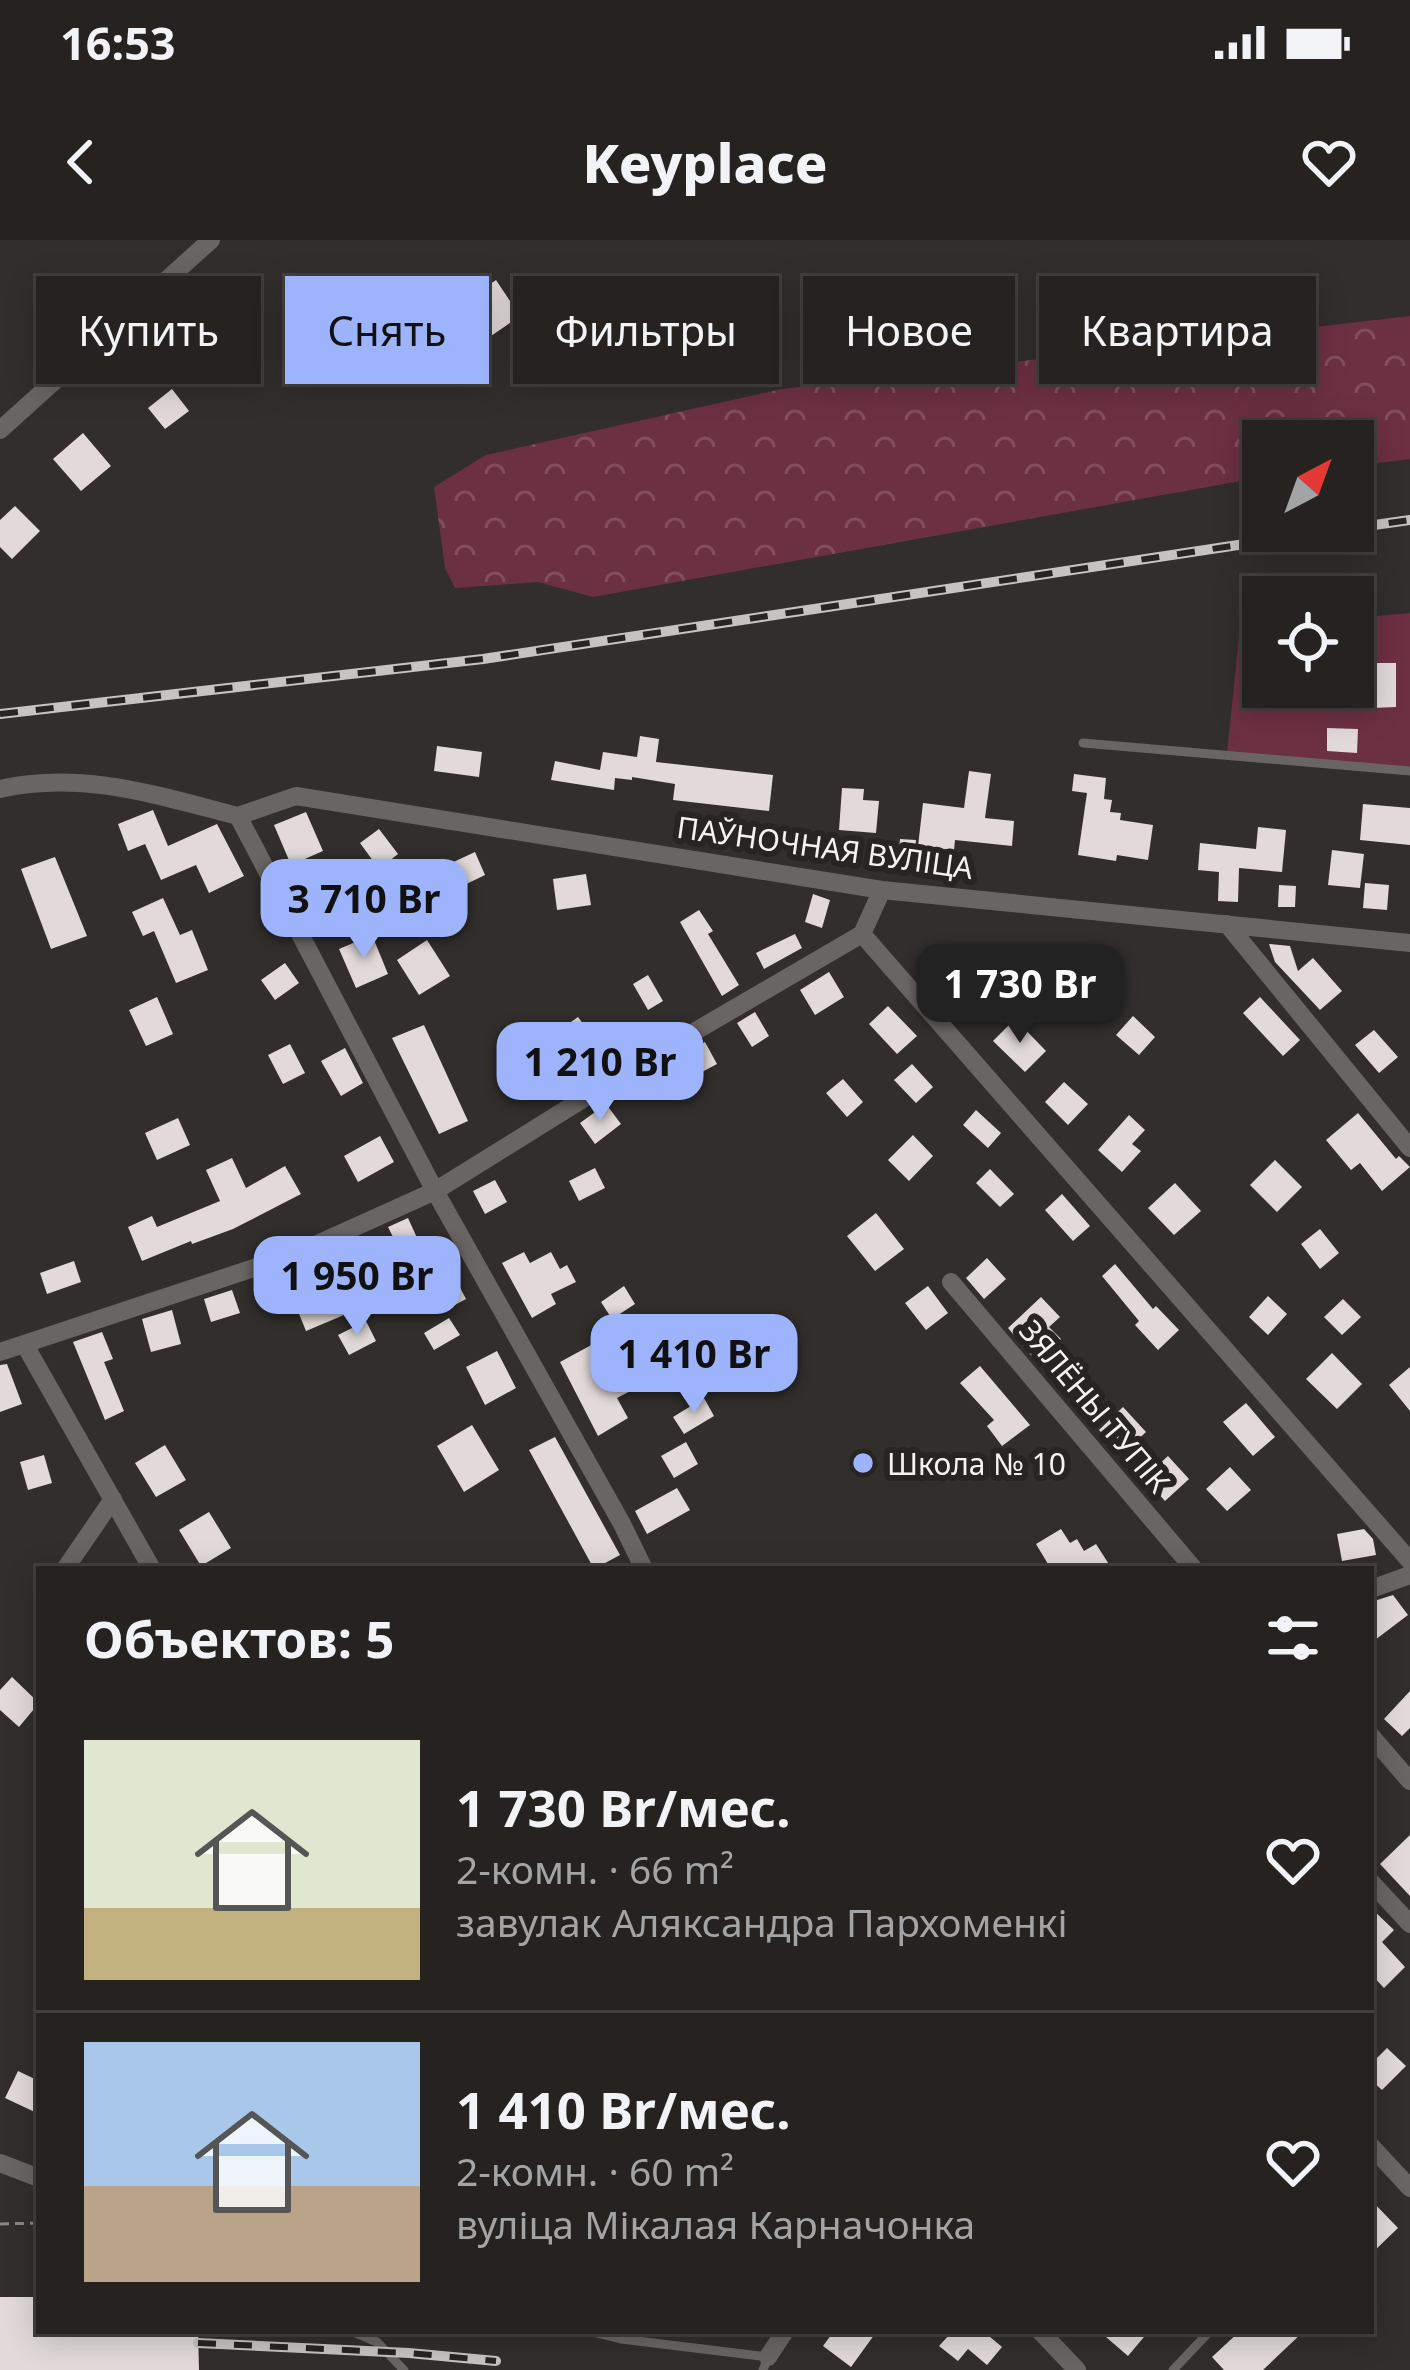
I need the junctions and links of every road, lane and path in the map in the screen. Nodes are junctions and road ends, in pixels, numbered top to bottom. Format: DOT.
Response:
graph roads {
  1 [pos="211,240"];
  2 [pos="0,430"];
  3 [pos="1083,742"];
  4 [pos="1410,771"];
  5 [pos="0,789"];
  6 [pos="238,817"];
  7 [pos="882,890"];
  8 [pos="1227,925"];
  9 [pos="862,934"];
  10 [pos="1410,943"];
  11 [pos="1410,1148"];
  12 [pos="435,1191"];
  13 [pos="950,1282"];
  14 [pos="25,1345"];
  15 [pos="0,1352"];
  16 [pos="113,1499"];
  17 [pos="1410,1561"];
  18 [pos="67,1566"];
  19 [pos="150,1566"];
  20 [pos="642,1566"];
  21 [pos="1191,1566"];
  22 [pos="1410,1575"];
  23 [pos="1374,1588"];
  24 [pos="1374,1739"];
  25 [pos="1410,1781"];
  26 [pos="1374,1885"];
  27 [pos="1410,1924"];
  28 [pos="1374,2149"];
  29 [pos="0,2163"];
  30 [pos="36,2177"];
  31 [pos="1410,2188"];
  32 [pos="36,2223"];
  33 [pos="0,2224"];
  34 [pos="358,2334"];
  35 [pos="601,2334"];
  36 [pos="783,2334"];
  37 [pos="1043,2334"];
  38 [pos="1207,2334"];
  39 [pos="765,2363"];
  40 [pos="404,2370"];
  41 [pos="1077,2370"];
  42 [pos="1173,2370"];
  1 -- 2 [label="street"];
  3 -- 4 [label="lane"];
  5 -- 6 [label="street"];
  6 -- 7 [label="street, ПАЎНОЧНАЯ ВУЛІЦА"];
  6 -- 12 [label="street"];
  7 -- 8 [label="street, ПАЎНОЧНАЯ ВУЛІЦА"];
  7 -- 9 [label="street"];
  8 -- 10 [label="street, ПАЎНОЧНАЯ ВУЛІЦА"];
  8 -- 11 [label="street"];
  9 -- 12 [label="street"];
  9 -- 17 [label="street"];
  12 -- 14 [label="street"];
  12 -- 20 [label="street"];
  13 -- 21 [label="street, ЗЯЛЁНЫ ТУПІК"];
  14 -- 15 [label="street"];
  14 -- 16 [label="street"];
  16 -- 18 [label="street"];
  16 -- 19 [label="street"];
  22 -- 23 [label="street"];
  24 -- 25 [label="street"];
  26 -- 27 [label="street"];
  28 -- 31 [label="street"];
  29 -- 30 [label="street"];
  32 -- 33 [label="path"];
  34 -- 40 [label="lane"];
  35 -- 39 [label="lane"];
  36 -- 39 [label="street"];
  37 -- 41 [label="street"];
  38 -- 42 [label="lane"];
}
